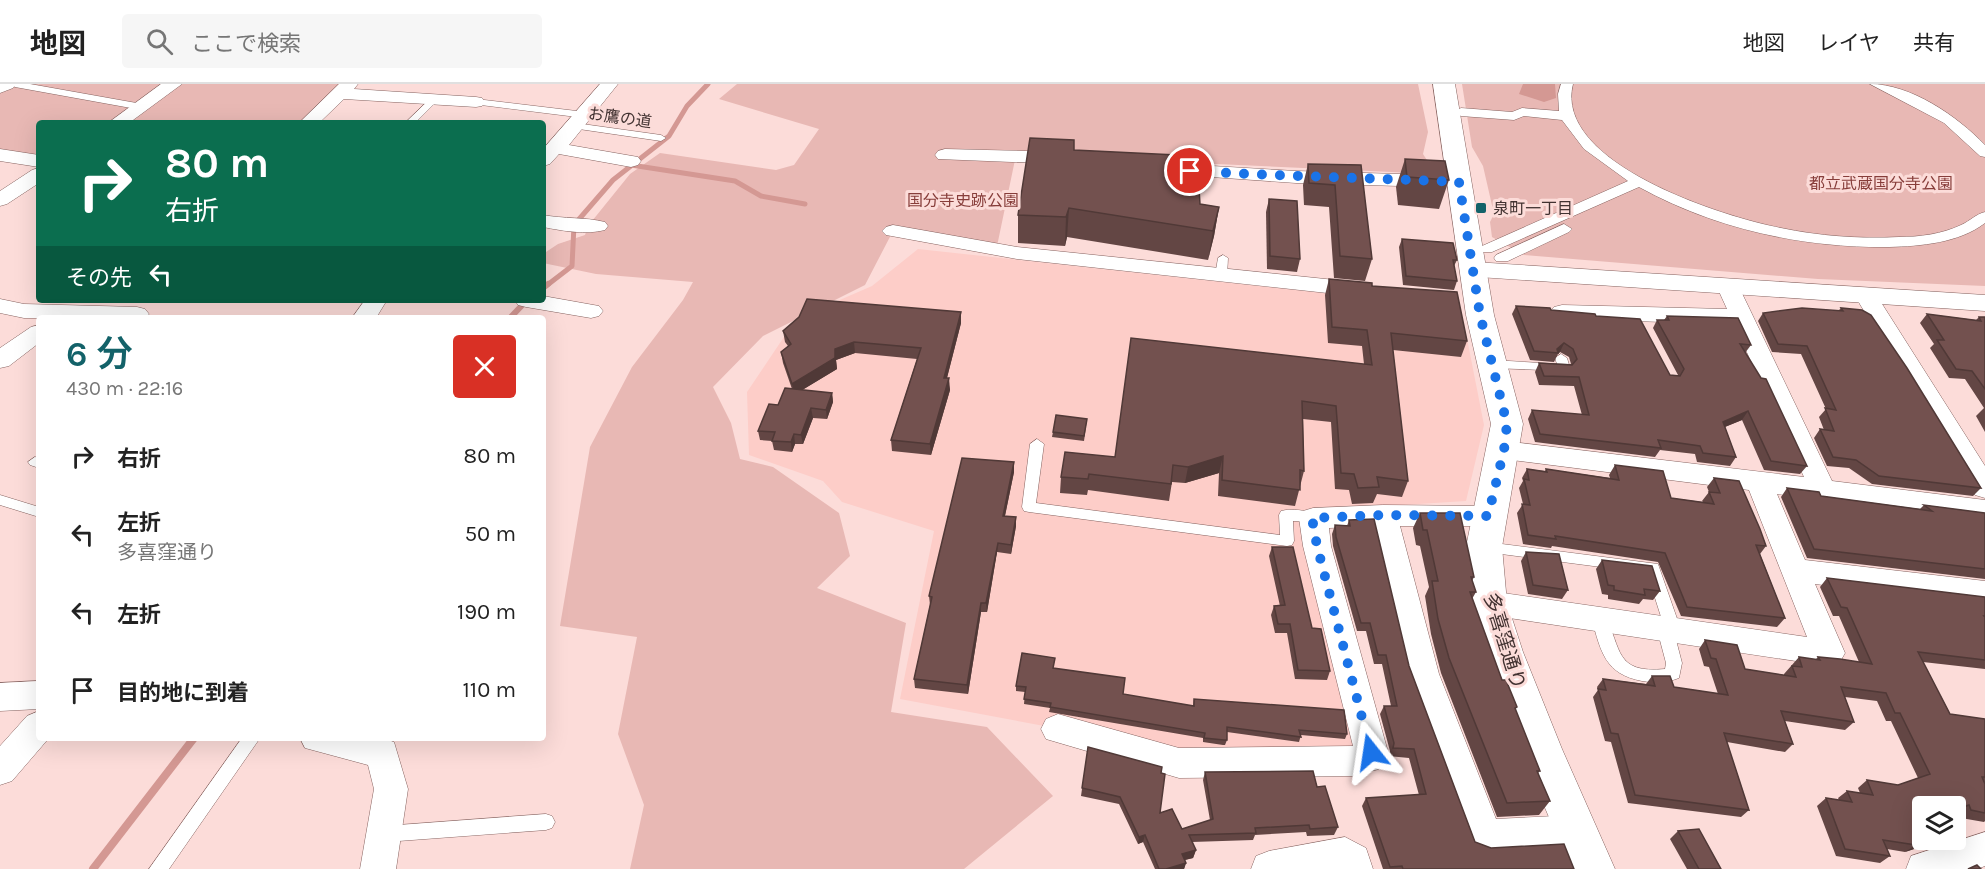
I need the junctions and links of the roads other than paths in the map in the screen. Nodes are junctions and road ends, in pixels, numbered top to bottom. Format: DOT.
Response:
graph roads {
  1 [pos="7,84"];
  2 [pos="15,84"];
  3 [pos="173,84"];
  4 [pos="609,84"];
  5 [pos="1444,84"];
  6 [pos="1567,84"];
  7 [pos="1875,84"];
  8 [pos="0,88"];
  9 [pos="344,88"];
  10 [pos="435,99"];
  11 [pos="476,102"];
  12 [pos="142,107"];
  13 [pos="1461,112"];
  14 [pos="1567,116"];
  15 [pos="122,120"];
  16 [pos="311,120"];
  17 [pos="413,120"];
  18 [pos="580,120"];
  19 [pos="661,138"];
  20 [pos="1985,153"];
  21 [pos="549,154"];
  22 [pos="0,155"];
  23 [pos="945,155"];
  24 [pos="1083,160"];
  25 [pos="36,161"];
  26 [pos="632,161"];
  27 [pos="1137,167"];
  28 [pos="36,176"];
  29 [pos="1459,182"];
  30 [pos="1645,185"];
  31 [pos="0,200"];
  32 [pos="1985,216"];
  33 [pos="561,224"];
  34 [pos="598,226"];
  35 [pos="893,231"];
  36 [pos="1481,276"];
  37 [pos="1728,287"];
  38 [pos="1379,292"];
  39 [pos="1866,296"];
  40 [pos="544,303"];
  41 [pos="1985,303"];
  42 [pos="0,306"];
  43 [pos="71,310"];
  44 [pos="591,310"];
  45 [pos="1562,312"];
  46 [pos="130,315"];
  47 [pos="1743,317"];
  48 [pos="36,334"];
  49 [pos="1562,358"];
  50 [pos="0,360"];
  51 [pos="1492,364"];
  52 [pos="1037,444"];
  53 [pos="1504,450"];
  54 [pos="1758,480"];
  55 [pos="1822,488"];
  56 [pos="1985,488"];
  57 [pos="0,500"];
  58 [pos="1985,510"];
  59 [pos="36,511"];
  60 [pos="1383,515"];
  61 [pos="1312,518"];
  62 [pos="1486,531"];
  63 [pos="1796,570"];
  64 [pos="1985,593"];
  65 [pos="1489,603"];
  66 [pos="1600,620"];
  67 [pos="1669,629"];
  68 [pos="36,695"];
  69 [pos="0,697"];
  70 [pos="36,729"];
  71 [pos="1058,729"];
  72 [pos="250,741"];
  73 [pos="347,741"];
  74 [pos="387,745"];
  75 [pos="0,770"];
  76 [pos="546,822"];
  77 [pos="1576,832"];
  78 [pos="385,834"];
  79 [pos="1985,849"];
  80 [pos="158,869"];
  81 [pos="378,869"];
  82 [pos="1269,869"];
  83 [pos="1355,869"];
  84 [pos="1593,869"];
  85 [pos="1924,869"];
  1 -- 8 [label="street"];
  2 -- 12 [label="lane"];
  3 -- 12 [label="street"];
  4 -- 18 [label="street"];
  5 -- 29 [label="main road, 多喜窪通り"];
  6 -- 14 [label="street"];
  7 -- 20 [label="street"];
  9 -- 10 [label="street"];
  9 -- 16 [label="street"];
  10 -- 11 [label="street"];
  10 -- 17 [label="lane"];
  11 -- 18 [label="lane, お鷹の道"];
  12 -- 15 [label="street"];
  13 -- 14 [label="street"];
  14 -- 30 [label="street"];
  18 -- 19 [label="lane, お鷹の道"];
  18 -- 21 [label="street"];
  21 -- 26 [label="street"];
  22 -- 25 [label="street"];
  23 -- 24 [label="street"];
  27 -- 29 [label="street"];
  28 -- 31 [label="street"];
  29 -- 36 [label="main road, 多喜窪通り"];
  30 -- 32 [label="street"];
  30 -- 36 [label="street"];
  33 -- 34 [label="street"];
  35 -- 38 [label="street"];
  36 -- 37 [label="main road"];
  36 -- 51 [label="main road, 多喜窪通り"];
  37 -- 39 [label="main road"];
  37 -- 47 [label="street"];
  39 -- 41 [label="main road"];
  39 -- 56 [label="street"];
  40 -- 44 [label="street"];
  42 -- 43 [label="street"];
  43 -- 46 [label="street"];
  45 -- 47 [label="street"];
  47 -- 55 [label="street"];
  48 -- 50 [label="street"];
  49 -- 51 [label="lane"];
  51 -- 53 [label="main road, 多喜窪通り"];
  52 -- 61 [label="lane"];
  53 -- 54 [label="street"];
  53 -- 62 [label="main road, 多喜窪通り"];
  54 -- 55 [label="street"];
  54 -- 63 [label="street"];
  55 -- 58 [label="street"];
  57 -- 59 [label="lane"];
  60 -- 61 [label="street"];
  60 -- 62 [label="street"];
  60 -- 77 [label="street"];
  61 -- 71 [label="street"];
  62 -- 65 [label="main road, 多喜窪通り"];
  62 -- 67 [label="lane"];
  63 -- 64 [label="street"];
  63 -- 67 [label="street"];
  65 -- 66 [label="street"];
  65 -- 77 [label="main road, 多喜窪通り"];
  66 -- 67 [label="street"];
  66 -- 67 [label="lane"];
  68 -- 69 [label="street"];
  70 -- 75 [label="street"];
  72 -- 80 [label="lane"];
  73 -- 74 [label="street"];
  74 -- 78 [label="street"];
  76 -- 78 [label="lane"];
  77 -- 84 [label="main road, 多喜窪通り"];
  78 -- 81 [label="street"];
  79 -- 85 [label="street"];
  82 -- 83 [label="street"];
}
